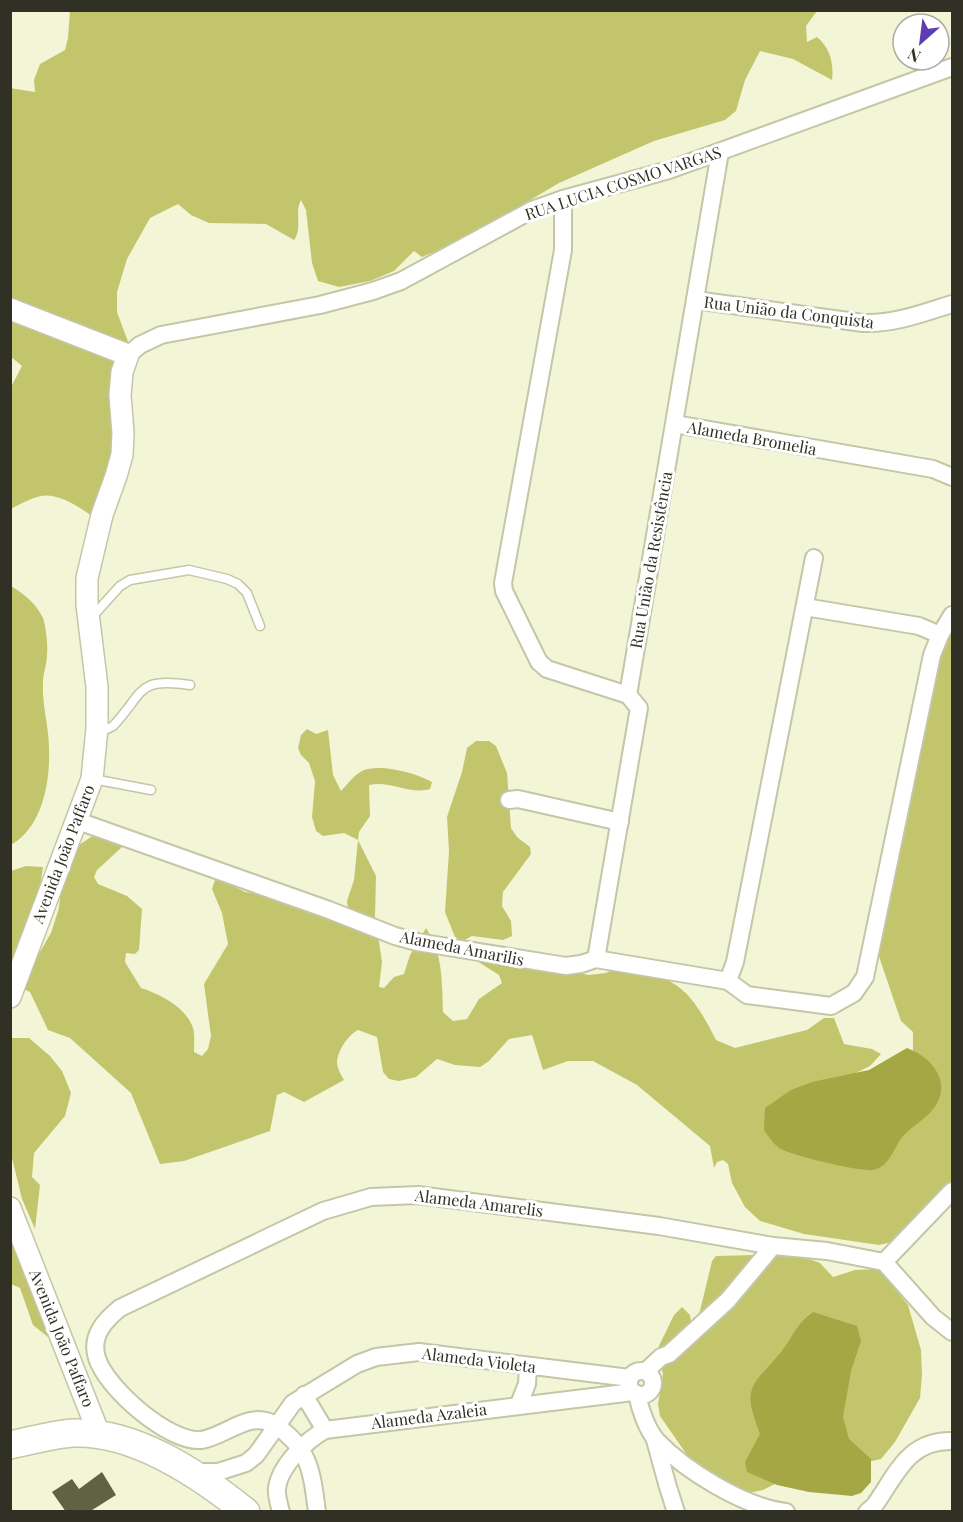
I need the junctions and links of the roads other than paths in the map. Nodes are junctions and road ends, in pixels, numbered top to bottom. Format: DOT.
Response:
graph roads {
  1 [pos="952,67"];
  2 [pos="720,152"];
  3 [pos="563,199"];
  4 [pos="695,300"];
  5 [pos="952,304"];
  6 [pos="10,309"];
  7 [pos="128,355"];
  8 [pos="675,424"];
  9 [pos="952,477"];
  10 [pos="814,558"];
  11 [pos="805,607"];
  12 [pos="952,615"];
  13 [pos="89,621"];
  14 [pos="260,626"];
  15 [pos="940,635"];
  16 [pos="190,685"];
  17 [pos="628,695"];
  18 [pos="97,728"];
  19 [pos="92,779"];
  20 [pos="152,790"];
  21 [pos="509,800"];
  22 [pos="78,821"];
  23 [pos="620,822"];
  24 [pos="596,958"];
  25 [pos="728,981"];
  26 [pos="10,997"];
  27 [pos="952,1191"];
  28 [pos="10,1208"];
  29 [pos="773,1246"];
  30 [pos="884,1262"];
  31 [pos="952,1332"];
  32 [pos="528,1366"];
  33 [pos="642,1384"];
  34 [pos="304,1395"];
  35 [pos="519,1404"];
  36 [pos="276,1425"];
  37 [pos="325,1430"];
  38 [pos="651,1432"];
  39 [pos="99,1434"];
  40 [pos="952,1441"];
  41 [pos="10,1445"];
  42 [pos="301,1447"];
  43 [pos="191,1472"];
  44 [pos="246,1512"];
  45 [pos="281,1512"];
  46 [pos="317,1512"];
  47 [pos="676,1512"];
  48 [pos="786,1512"];
  49 [pos="867,1512"];
  1 -- 2 [label="street, RUA LUCIA COSMO VARGAS"];
  2 -- 3 [label="street, RUA LUCIA COSMO VARGAS"];
  2 -- 4 [label="street, Alameda Bromelia"];
  3 -- 7 [label="street, RUA LUCIA COSMO VARGAS"];
  3 -- 17 [label="street"];
  4 -- 5 [label="street, Rua União da Conquista"];
  4 -- 8 [label="street, Alameda Bromelia"];
  6 -- 7 [label="street"];
  7 -- 13 [label="street, Avenida João Paffaro"];
  8 -- 9 [label="street, Alameda Bromelia"];
  8 -- 17 [label="street, Rua União da Resistência"];
  10 -- 11 [label="street"];
  11 -- 15 [label="street"];
  11 -- 25 [label="street"];
  12 -- 15 [label="street"];
  13 -- 14 [label="lane"];
  13 -- 18 [label="street, Avenida João Paffaro"];
  15 -- 25 [label="street, Alameda Amarilis"];
  16 -- 18 [label="lane"];
  17 -- 23 [label="street"];
  18 -- 19 [label="street, Avenida João Paffaro"];
  19 -- 20 [label="lane"];
  19 -- 22 [label="street, Avenida João Paffaro"];
  21 -- 23 [label="street"];
  22 -- 24 [label="street, Alameda Amarilis"];
  22 -- 26 [label="street, Avenida João Paffaro"];
  23 -- 24 [label="street"];
  24 -- 25 [label="street, Alameda Amarilis"];
  27 -- 30 [label="street"];
  28 -- 39 [label="street, Avenida João Paffaro"];
  29 -- 30 [label="street, Alameda Amarelis"];
  29 -- 33 [label="street"];
  29 -- 36 [label="street, Alameda Amarelis"];
  30 -- 31 [label="street"];
  32 -- 33 [label="street, Alameda Violeta"];
  32 -- 34 [label="street, Alameda Violeta"];
  32 -- 35 [label="street"];
  33 -- 35 [label="street, Alameda Azaleia"];
  33 -- 38 [label="street"];
  34 -- 36 [label="street, Alameda Violeta"];
  34 -- 37 [label="street"];
  35 -- 37 [label="street, Alameda Azaleia"];
  36 -- 42 [label="street"];
  36 -- 43 [label="street, Alameda Violeta"];
  37 -- 42 [label="street, Alameda Azaleia"];
  38 -- 47 [label="street"];
  38 -- 48 [label="street"];
  39 -- 41 [label="main road"];
  39 -- 43 [label="main road"];
  40 -- 49 [label="street"];
  42 -- 45 [label="street, Alameda Azaleia"];
  42 -- 46 [label="street"];
  43 -- 44 [label="main road"];
}
